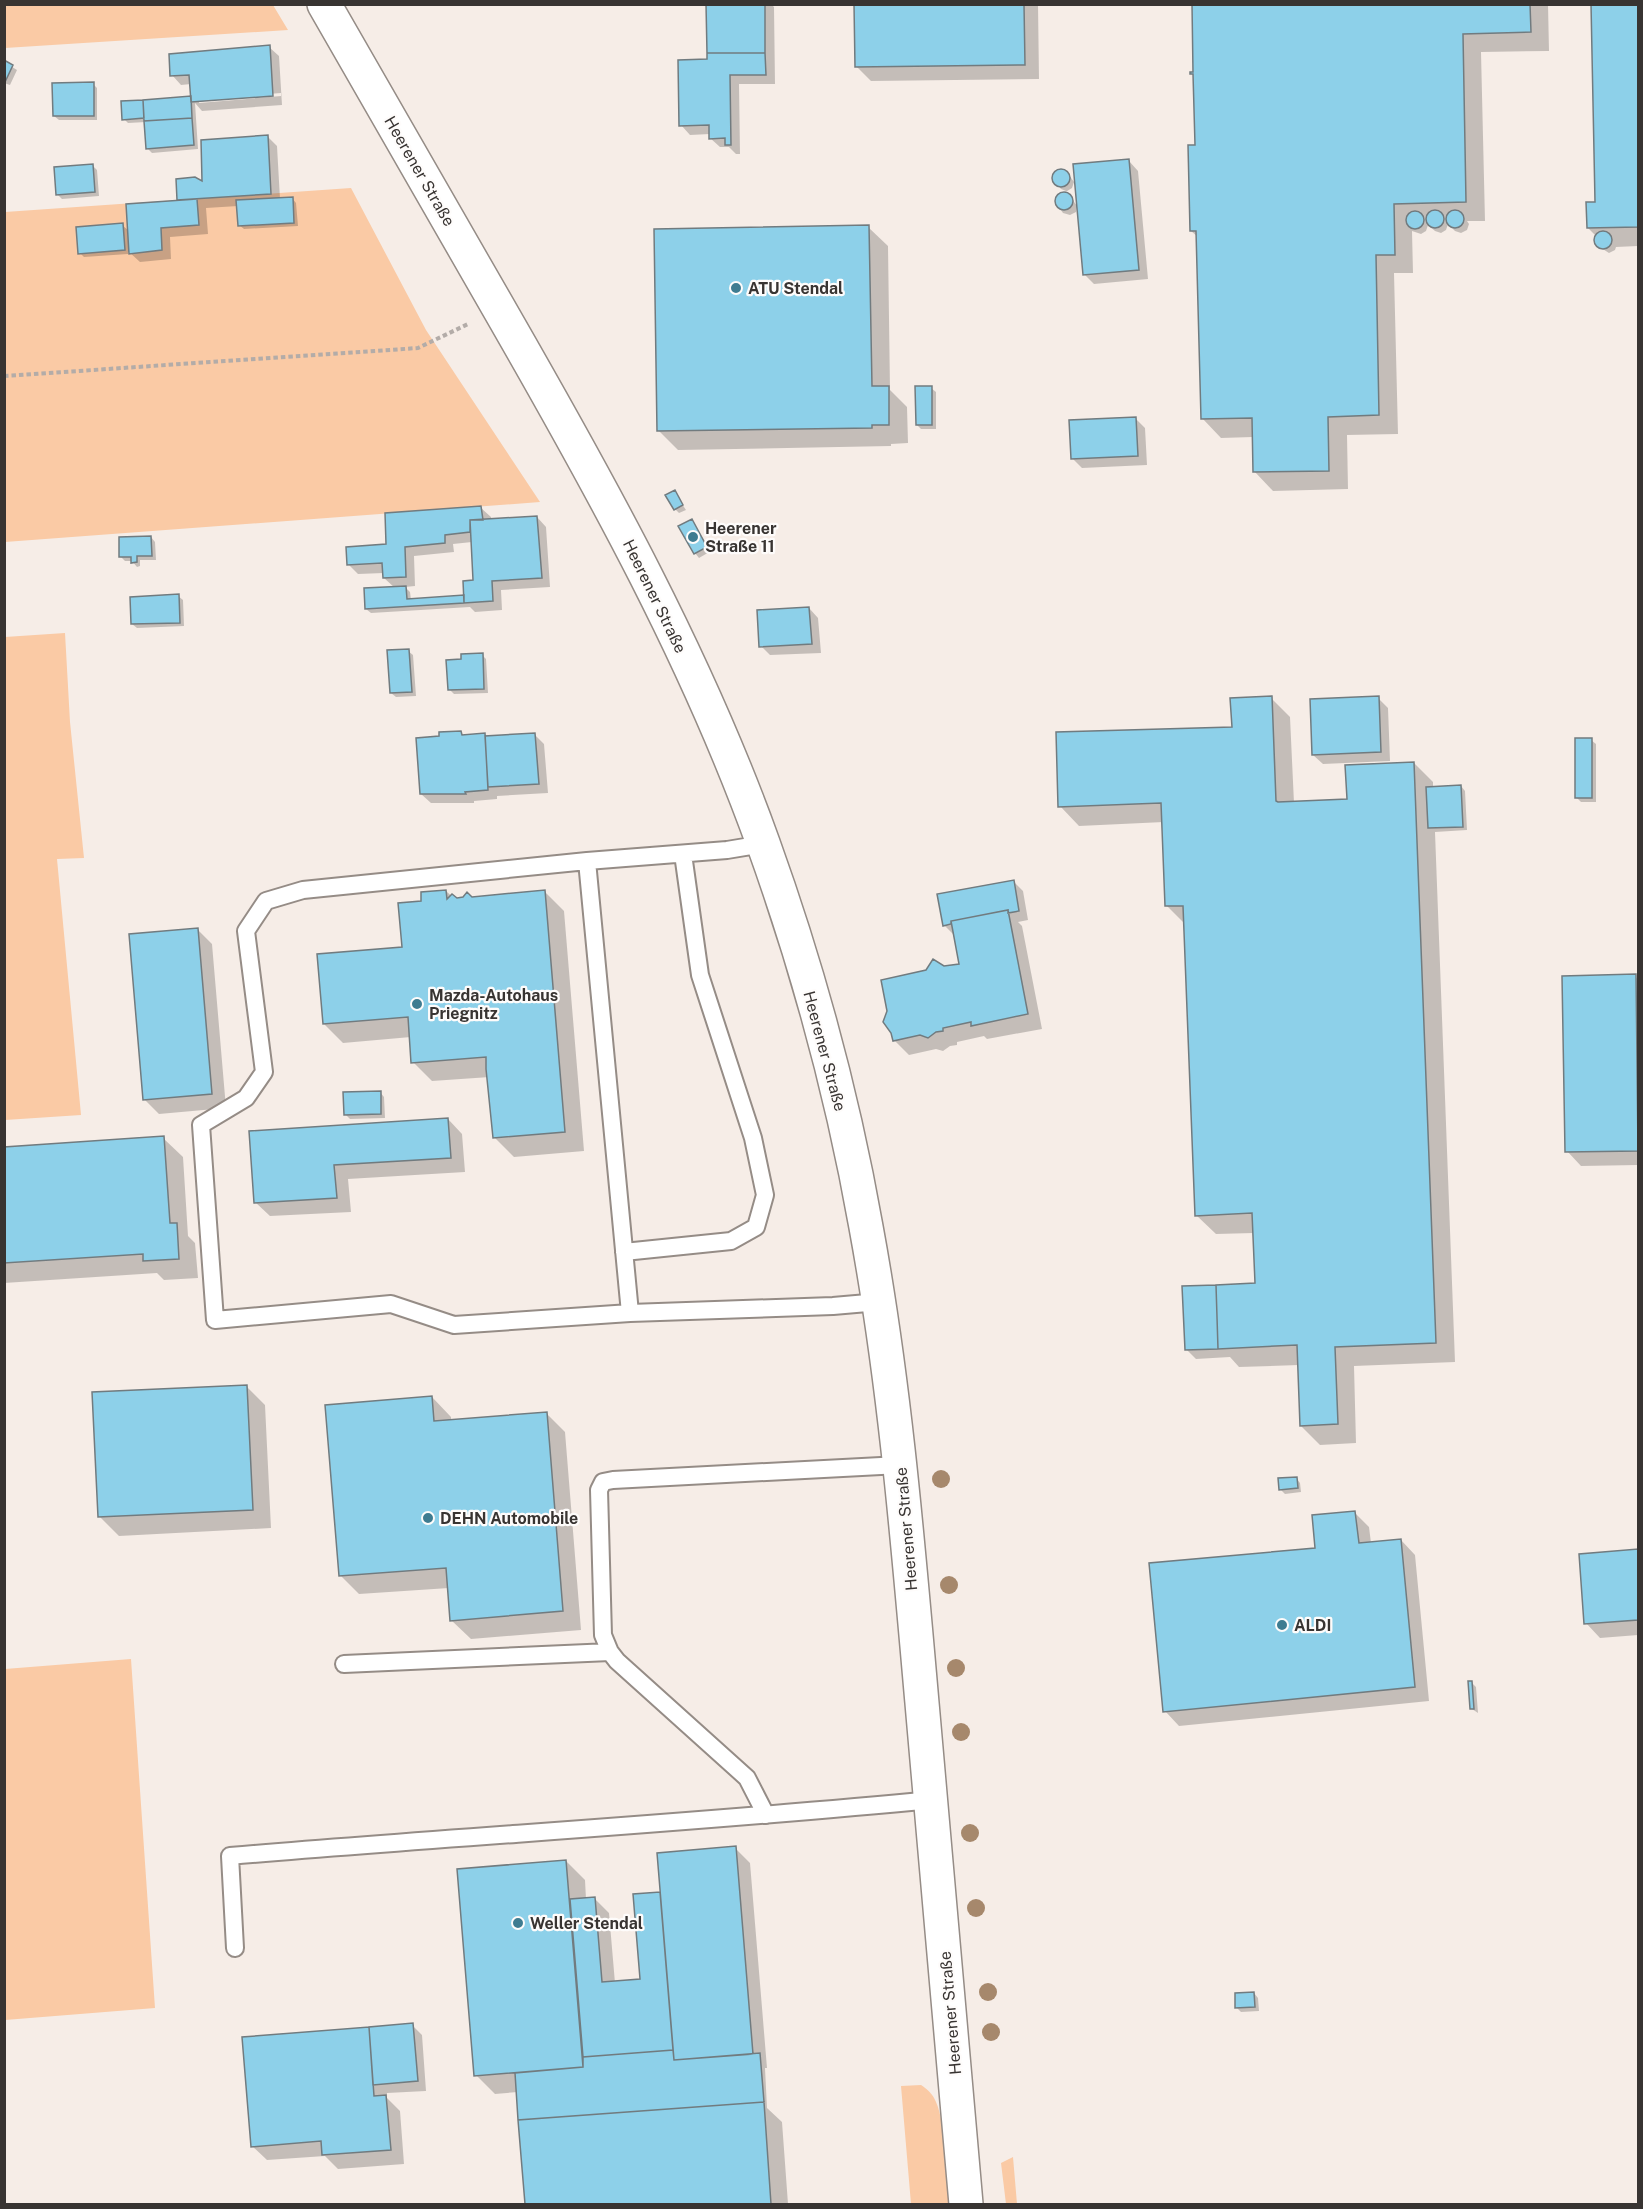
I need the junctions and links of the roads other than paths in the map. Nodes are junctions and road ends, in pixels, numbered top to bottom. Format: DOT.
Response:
graph roads {
  1 [pos="324,4"];
  2 [pos="763,844"];
  3 [pos="683,854"];
  4 [pos="587,861"];
  5 [pos="624,1252"];
  6 [pos="879,1302"];
  7 [pos="630,1313"];
  8 [pos="900,1465"];
  9 [pos="610,1652"];
  10 [pos="344,1664"];
  11 [pos="931,1800"];
  12 [pos="766,1815"];
  13 [pos="235,1948"];
  14 [pos="966,2205"];
  1 -- 2 [label="main road, Heerener Straße"];
  2 -- 3 [label="lane"];
  2 -- 6 [label="main road, Heerener Straße"];
  3 -- 4 [label="lane"];
  3 -- 5 [label="lane"];
  4 -- 5 [label="lane"];
  4 -- 7 [label="lane"];
  5 -- 7 [label="lane"];
  6 -- 7 [label="lane"];
  6 -- 8 [label="main road, Heerener Straße"];
  8 -- 9 [label="lane"];
  8 -- 11 [label="main road, Heerener Straße"];
  9 -- 10 [label="lane"];
  9 -- 12 [label="lane"];
  11 -- 12 [label="lane"];
  11 -- 14 [label="main road, Heerener Straße"];
  12 -- 13 [label="lane"];
}
